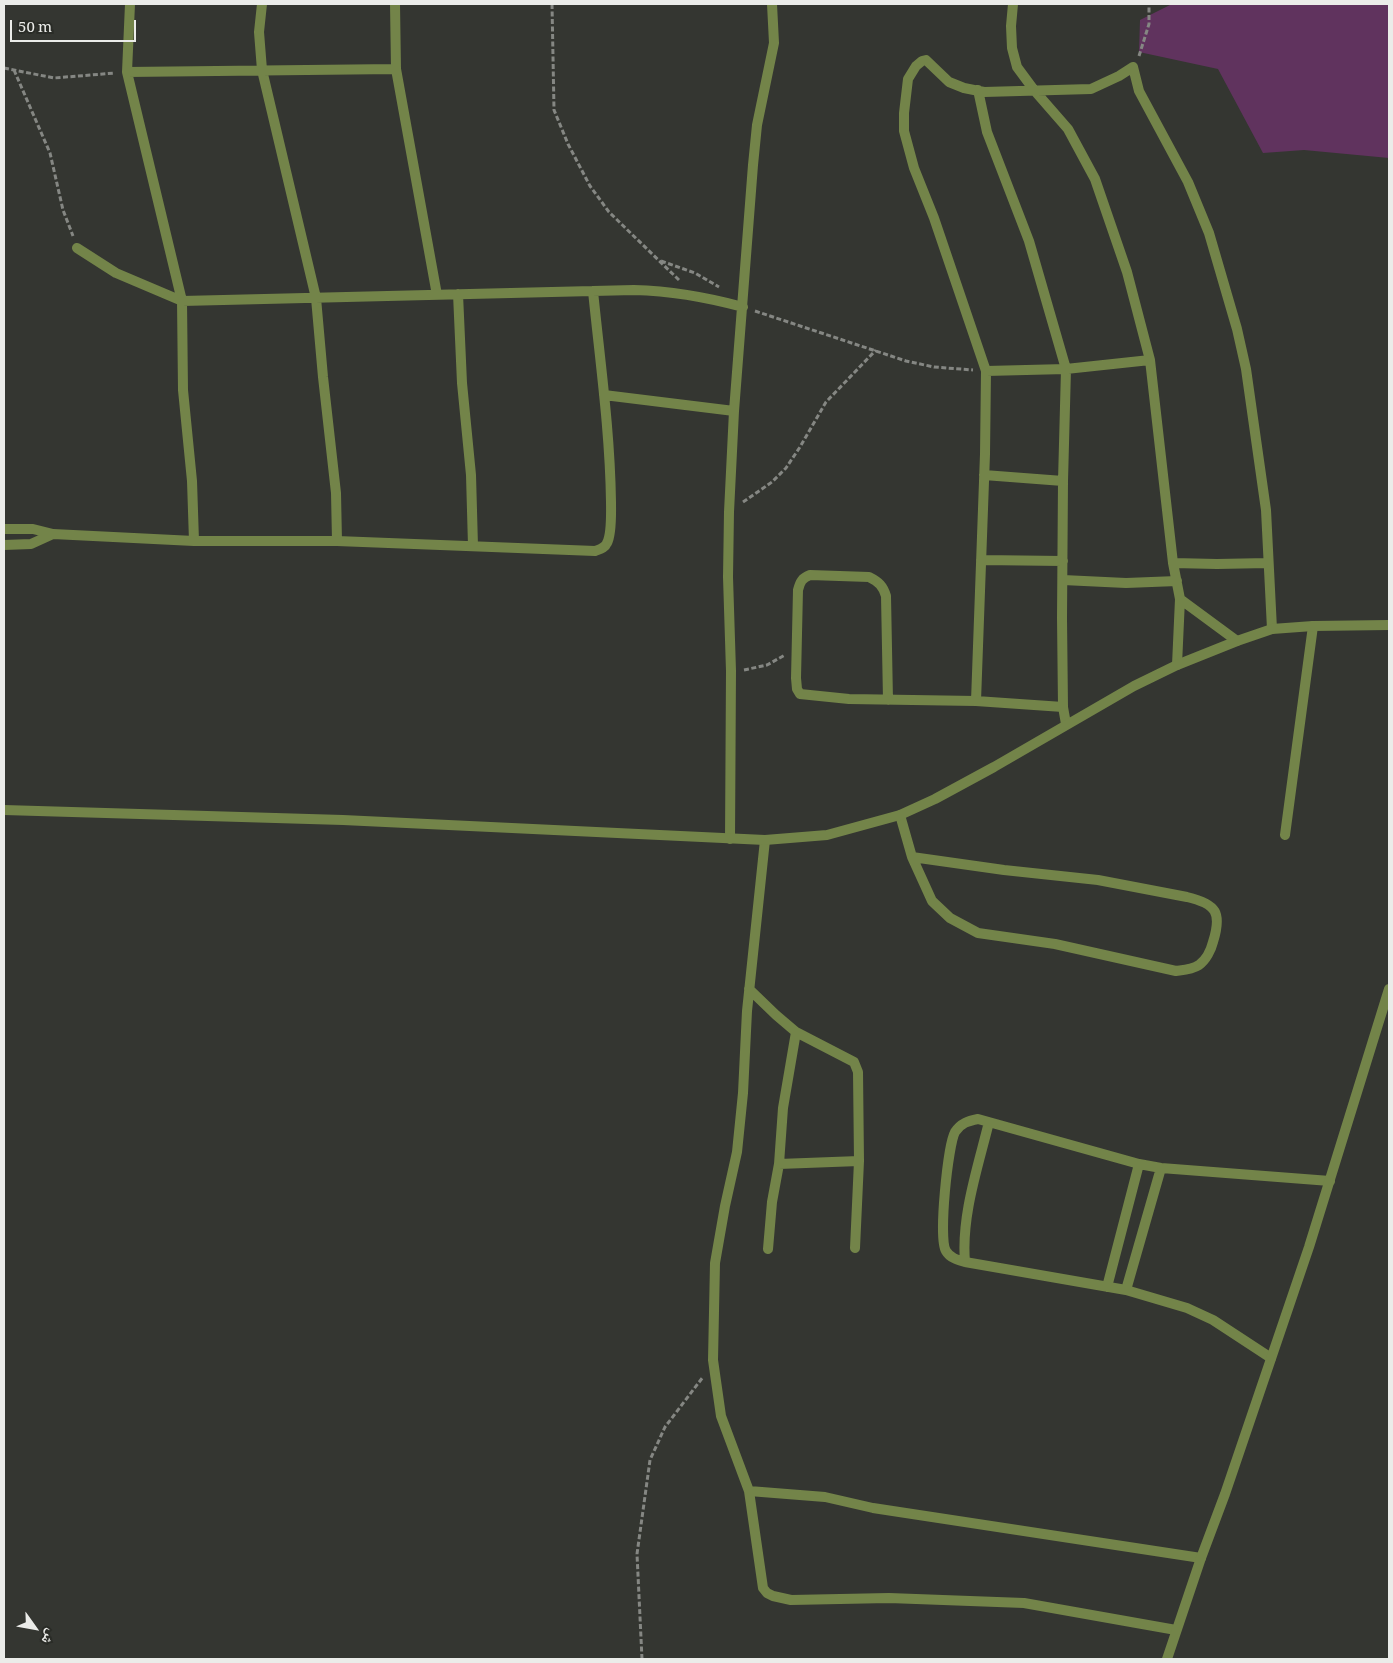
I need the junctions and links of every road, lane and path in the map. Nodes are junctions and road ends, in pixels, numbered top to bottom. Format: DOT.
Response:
graph roads {
  1 [pos="130,4"];
  2 [pos="262,4"];
  3 [pos="395,4"];
  4 [pos="552,4"];
  5 [pos="772,4"];
  6 [pos="1013,4"];
  7 [pos="1149,4"];
  8 [pos="1133,67"];
  9 [pos="4,68"];
  10 [pos="396,69"];
  11 [pos="14,70"];
  12 [pos="262,70"];
  13 [pos="127,72"];
  14 [pos="978,90"];
  15 [pos="1034,90"];
  16 [pos="77,248"];
  17 [pos="660,261"];
  18 [pos="593,291"];
  19 [pos="458,294"];
  20 [pos="437,295"];
  21 [pos="695,295"];
  22 [pos="316,298"];
  23 [pos="182,302"];
  24 [pos="731,304"];
  25 [pos="743,307"];
  26 [pos="876,350"];
  27 [pos="1150,360"];
  28 [pos="1066,369"];
  29 [pos="986,371"];
  30 [pos="604,395"];
  31 [pos="734,411"];
  32 [pos="984,476"];
  33 [pos="1063,481"];
  34 [pos="729,512"];
  35 [pos="4,529"];
  36 [pos="53,534"];
  37 [pos="194,541"];
  38 [pos="337,541"];
  39 [pos="4,545"];
  40 [pos="473,546"];
  41 [pos="981,560"];
  42 [pos="1063,561"];
  43 [pos="1173,562"];
  44 [pos="1268,563"];
  45 [pos="1063,580"];
  46 [pos="1177,582"];
  47 [pos="1180,599"];
  48 [pos="1389,625"];
  49 [pos="1313,626"];
  50 [pos="1272,630"];
  51 [pos="796,641"];
  52 [pos="1237,641"];
  53 [pos="1177,665"];
  54 [pos="731,671"];
  55 [pos="888,700"];
  56 [pos="976,701"];
  57 [pos="1063,706"];
  58 [pos="1066,724"];
  59 [pos="4,810"];
  60 [pos="900,815"];
  61 [pos="1285,835"];
  62 [pos="730,839"];
  63 [pos="765,840"];
  64 [pos="912,858"];
  65 [pos="749,988"];
  66 [pos="1389,989"];
  67 [pos="796,1032"];
  68 [pos="989,1122"];
  69 [pos="858,1162"];
  70 [pos="779,1164"];
  71 [pos="1139,1164"];
  72 [pos="1161,1168"];
  73 [pos="1330,1181"];
  74 [pos="855,1248"];
  75 [pos="768,1249"];
  76 [pos="965,1262"];
  77 [pos="1107,1287"];
  78 [pos="1126,1290"];
  79 [pos="1271,1358"];
  80 [pos="713,1360"];
  81 [pos="749,1491"];
  82 [pos="1201,1558"];
  83 [pos="1176,1630"];
  84 [pos="642,1659"];
  85 [pos="1167,1659"];
  1 -- 13 [label="street"];
  2 -- 12 [label="street"];
  3 -- 10 [label="street"];
  4 -- 17 [label="path"];
  5 -- 25 [label="street"];
  6 -- 15 [label="street"];
  7 -- 8 [label="path"];
  8 -- 15 [label="street"];
  8 -- 44 [label="street"];
  9 -- 11 [label="path"];
  10 -- 12 [label="street"];
  10 -- 20 [label="street"];
  11 -- 13 [label="path"];
  11 -- 16 [label="path"];
  12 -- 13 [label="street"];
  12 -- 22 [label="street"];
  13 -- 23 [label="street"];
  14 -- 15 [label="street"];
  14 -- 28 [label="street"];
  14 -- 29 [label="street"];
  15 -- 27 [label="street"];
  16 -- 23 [label="street"];
  17 -- 21 [label="path"];
  17 -- 24 [label="path"];
  18 -- 19 [label="street"];
  18 -- 21 [label="street"];
  18 -- 30 [label="street"];
  19 -- 20 [label="street"];
  19 -- 40 [label="street"];
  20 -- 22 [label="street"];
  21 -- 24 [label="street"];
  22 -- 23 [label="street"];
  22 -- 38 [label="street"];
  23 -- 37 [label="street"];
  24 -- 25 [label="street"];
  25 -- 26 [label="path"];
  25 -- 31 [label="street"];
  26 -- 29 [label="path"];
  26 -- 34 [label="path"];
  27 -- 28 [label="street"];
  27 -- 43 [label="street"];
  28 -- 29 [label="street"];
  28 -- 33 [label="street"];
  29 -- 32 [label="street"];
  30 -- 31 [label="street"];
  30 -- 40 [label="street"];
  31 -- 34 [label="street"];
  32 -- 33 [label="street"];
  32 -- 41 [label="street"];
  33 -- 42 [label="street"];
  34 -- 54 [label="street"];
  35 -- 36 [label="street"];
  36 -- 37 [label="street"];
  36 -- 39 [label="street"];
  37 -- 38 [label="street"];
  38 -- 40 [label="street"];
  41 -- 42 [label="street"];
  41 -- 56 [label="street"];
  42 -- 45 [label="street"];
  43 -- 44 [label="street"];
  43 -- 46 [label="street"];
  44 -- 50 [label="street"];
  45 -- 46 [label="street"];
  45 -- 57 [label="street"];
  46 -- 47 [label="street"];
  47 -- 52 [label="street"];
  47 -- 53 [label="street"];
  48 -- 49 [label="street"];
  49 -- 50 [label="street"];
  49 -- 61 [label="street"];
  50 -- 52 [label="street"];
  51 -- 54 [label="path"];
  51 -- 55 [label="street"];
  51 -- 55 [label="street"];
  52 -- 53 [label="street"];
  53 -- 58 [label="street"];
  54 -- 62 [label="street"];
  55 -- 56 [label="street"];
  56 -- 57 [label="street"];
  57 -- 58 [label="street"];
  58 -- 60 [label="street"];
  59 -- 62 [label="street"];
  60 -- 63 [label="street"];
  60 -- 64 [label="street"];
  62 -- 63 [label="street"];
  63 -- 65 [label="street"];
  64 -- 64 [label="street"];
  65 -- 67 [label="street"];
  65 -- 80 [label="street"];
  66 -- 73 [label="street"];
  67 -- 69 [label="street"];
  67 -- 70 [label="street"];
  68 -- 71 [label="street"];
  68 -- 76 [label="street"];
  68 -- 76 [label="street"];
  69 -- 70 [label="street"];
  69 -- 74 [label="street"];
  70 -- 75 [label="street"];
  71 -- 72 [label="street"];
  71 -- 77 [label="street"];
  72 -- 73 [label="street"];
  72 -- 78 [label="street"];
  73 -- 79 [label="street"];
  76 -- 77 [label="street"];
  77 -- 78 [label="street"];
  78 -- 79 [label="street"];
  79 -- 82 [label="street"];
  80 -- 81 [label="street"];
  80 -- 84 [label="path"];
  81 -- 82 [label="street"];
  81 -- 83 [label="street"];
  82 -- 83 [label="street"];
  83 -- 85 [label="street"];
}
